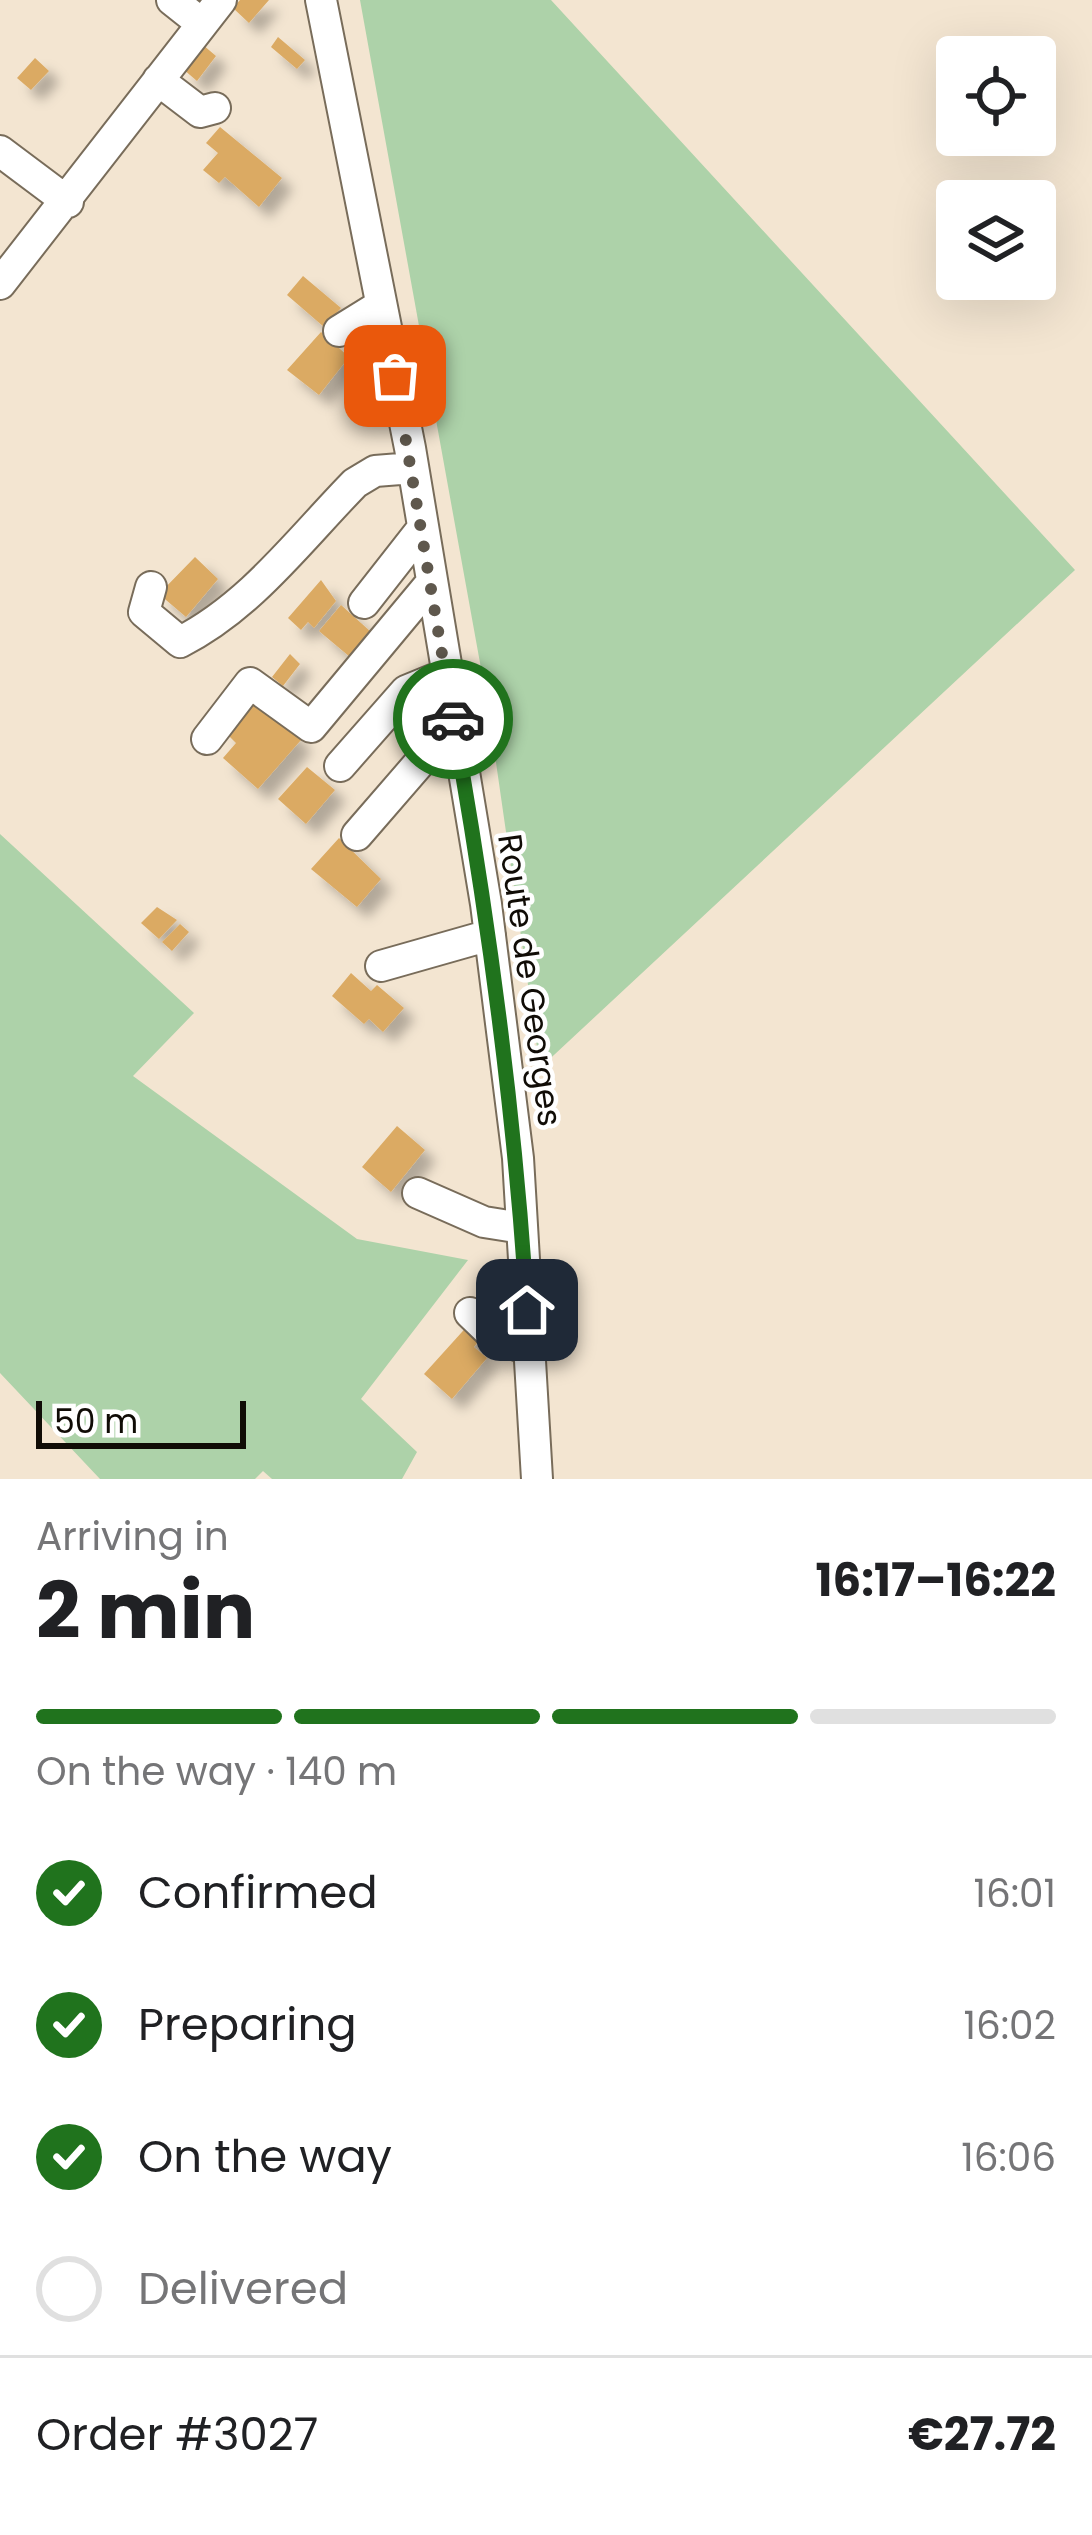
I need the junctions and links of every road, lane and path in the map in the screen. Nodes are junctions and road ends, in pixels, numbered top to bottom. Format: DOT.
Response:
graph roads {
  1 [pos="172,0"];
  2 [pos="321,0"];
  3 [pos="211,12"];
  4 [pos="158,80"];
  5 [pos="215,108"];
  6 [pos="0,151"];
  7 [pos="68,202"];
  8 [pos="6,265"];
  9 [pos="380,305"];
  10 [pos="339,331"];
  11 [pos="413,468"];
  12 [pos="422,529"];
  13 [pos="431,583"];
  14 [pos="151,586"];
  15 [pos="364,603"];
  16 [pos="445,675"];
  17 [pos="454,723"];
  18 [pos="207,739"];
  19 [pos="340,766"];
  20 [pos="357,835"];
  21 [pos="490,935"];
  22 [pos="381,966"];
  23 [pos="418,1193"];
  24 [pos="522,1228"];
  25 [pos="470,1312"];
  26 [pos="530,1350"];
  27 [pos="537,1479"];
  1 -- 3 [label="street"];
  2 -- 9 [label="street, Route de Georges"];
  3 -- 4 [label="street"];
  4 -- 5 [label="street"];
  4 -- 7 [label="street"];
  6 -- 7 [label="street"];
  7 -- 8 [label="street"];
  9 -- 10 [label="street"];
  9 -- 11 [label="street, Route de Georges"];
  11 -- 12 [label="street, Route de Georges"];
  11 -- 14 [label="street"];
  12 -- 13 [label="street, Route de Georges"];
  12 -- 15 [label="street"];
  13 -- 16 [label="street, Route de Georges"];
  13 -- 18 [label="street"];
  16 -- 17 [label="street, Route de Georges"];
  16 -- 19 [label="street"];
  17 -- 20 [label="street"];
  17 -- 21 [label="street, Route de Georges"];
  21 -- 22 [label="street"];
  21 -- 24 [label="street, Route de Georges"];
  23 -- 24 [label="street"];
  24 -- 26 [label="street, Route de Georges"];
  25 -- 26 [label="street"];
  26 -- 27 [label="street, Route de Georges"];
}
